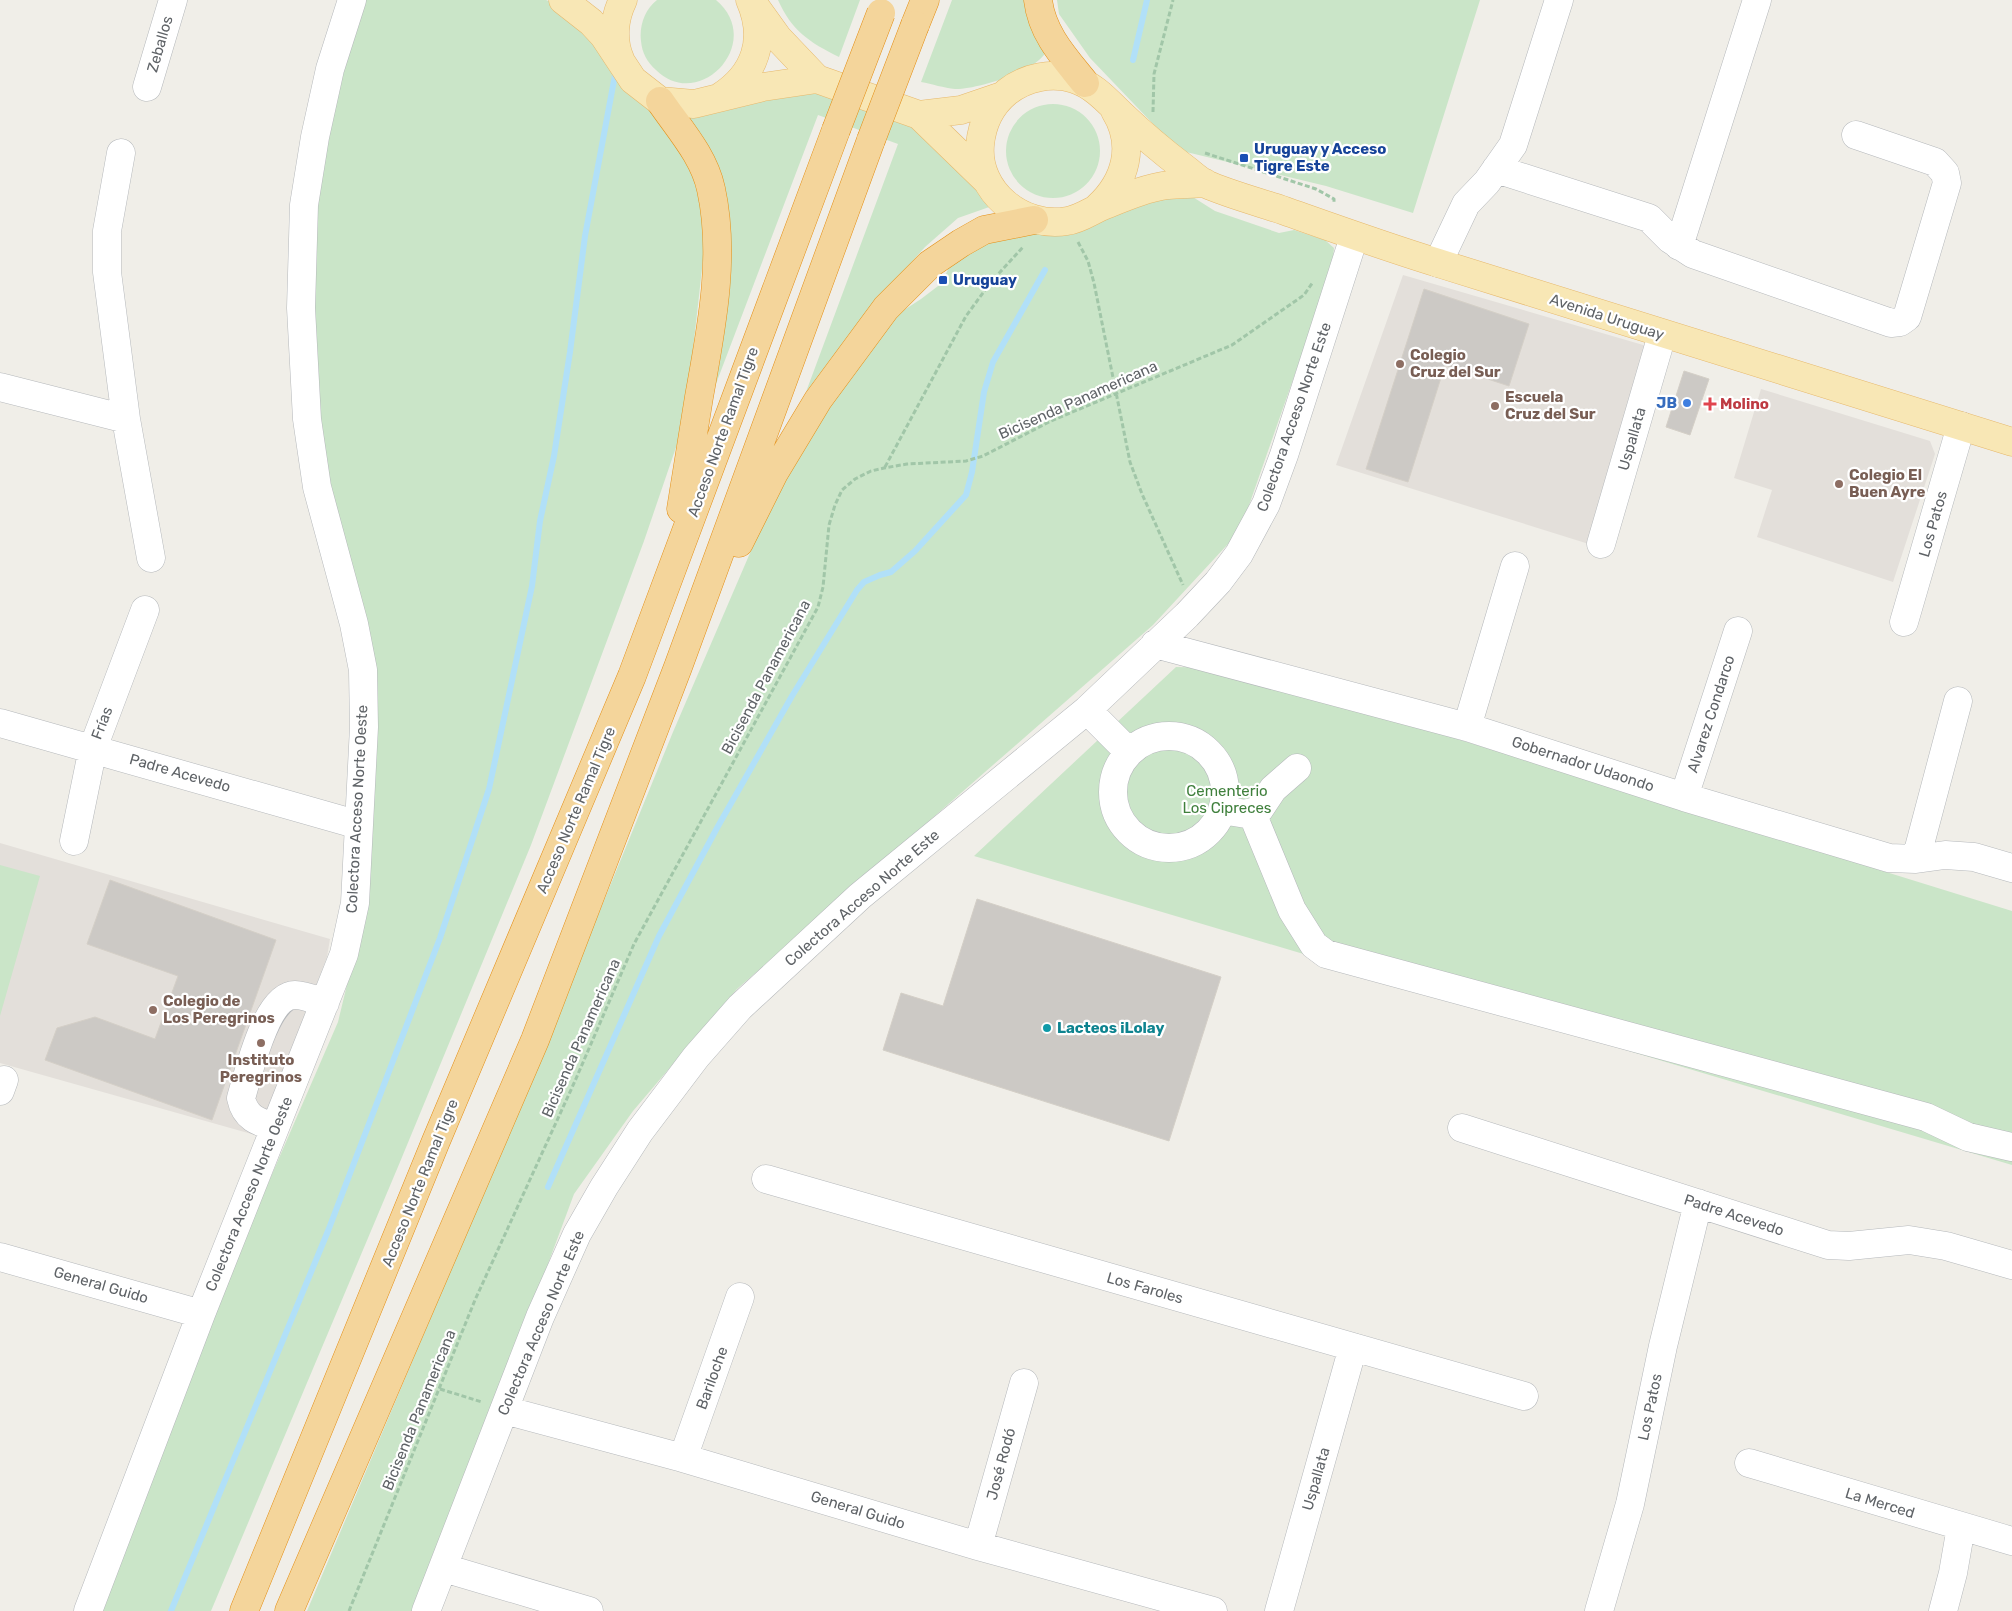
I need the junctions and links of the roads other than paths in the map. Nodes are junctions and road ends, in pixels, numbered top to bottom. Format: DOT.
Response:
graph roads {
  1 [pos="173,0"];
  2 [pos="352,0"];
  3 [pos="563,0"];
  4 [pos="624,0"];
  5 [pos="750,0"];
  6 [pos="1038,0"];
  7 [pos="1560,0"];
  8 [pos="1757,0"];
  9 [pos="884,7"];
  10 [pos="920,12"];
  11 [pos="625,69"];
  12 [pos="817,79"];
  13 [pos="1086,83"];
  14 [pos="147,87"];
  15 [pos="1002,96"];
  16 [pos="660,101"];
  17 [pos="707,102"];
  18 [pos="1112,105"];
  19 [pos="919,115"];
  20 [pos="1856,135"];
  21 [pos="121,153"];
  22 [pos="1496,169"];
  23 [pos="986,180"];
  24 [pos="1205,183"];
  25 [pos="1097,208"];
  26 [pos="1050,221"];
  27 [pos="1343,232"];
  28 [pos="1679,246"];
  29 [pos="1438,263"];
  30 [pos="1662,334"];
  31 [pos="0,387"];
  32 [pos="126,419"];
  33 [pos="1961,426"];
  34 [pos="2012,442"];
  35 [pos="1601,544"];
  36 [pos="151,558"];
  37 [pos="1515,566"];
  38 [pos="145,610"];
  39 [pos="1904,622"];
  40 [pos="1738,631"];
  41 [pos="1155,644"];
  42 [pos="678,667"];
  43 [pos="632,676"];
  44 [pos="1958,701"];
  45 [pos="1087,710"];
  46 [pos="0,723"];
  47 [pos="1467,727"];
  48 [pos="93,748"];
  49 [pos="1129,752"];
  50 [pos="1297,768"];
  51 [pos="1684,797"];
  52 [pos="1223,811"];
  53 [pos="1252,813"];
  54 [pos="359,825"];
  55 [pos="74,841"];
  56 [pos="1916,859"];
  57 [pos="2012,868"];
  58 [pos="325,1003"];
  59 [pos="275,1127"];
  60 [pos="1462,1128"];
  61 [pos="2012,1147"];
  62 [pos="766,1179"];
  63 [pos="1698,1203"];
  64 [pos="0,1257"];
  65 [pos="2012,1265"];
  66 [pos="740,1297"];
  67 [pos="201,1314"];
  68 [pos="1353,1347"];
  69 [pos="1024,1383"];
  70 [pos="1524,1396"];
  71 [pos="504,1410"];
  72 [pos="683,1458"];
  73 [pos="1749,1463"];
  74 [pos="1961,1527"];
  75 [pos="2012,1541"];
  76 [pos="978,1546"];
  77 [pos="444,1568"];
  78 [pos="88,1611"];
  79 [pos="244,1611"];
  80 [pos="290,1611"];
  81 [pos="426,1611"];
  82 [pos="589,1611"];
  83 [pos="1213,1611"];
  84 [pos="1279,1611"];
  85 [pos="1599,1611"];
  86 [pos="1943,1611"];
  1 -- 14 [label="street, Zeballos"];
  2 -- 54 [label="street, Colectora Acceso Norte Oeste"];
  3 -- 11 [label="main road, Avenida Uruguay"];
  4 -- 11 [label="main road, Avenida Uruguay"];
  5 -- 12 [label="main road, Avenida Uruguay"];
  5 -- 17 [label="main road, Avenida Uruguay"];
  6 -- 13 [label="highway"];
  7 -- 22 [label="street"];
  8 -- 28 [label="street"];
  9 -- 43 [label="highway, Acceso Norte Ramal Tigre, bridge"];
  10 -- 42 [label="highway, bridge"];
  11 -- 16 [label="main road, Avenida Uruguay"];
  12 -- 17 [label="main road, Avenida Uruguay"];
  12 -- 19 [label="main road, Avenida Uruguay"];
  13 -- 15 [label="main road, Avenida Uruguay"];
  13 -- 18 [label="main road, Avenida Uruguay"];
  15 -- 19 [label="main road, Avenida Uruguay"];
  15 -- 23 [label="main road, Avenida Uruguay"];
  16 -- 17 [label="main road, Avenida Uruguay"];
  16 -- 43 [label="highway"];
  18 -- 24 [label="main road, Avenida Uruguay"];
  18 -- 25 [label="main road, Avenida Uruguay"];
  19 -- 23 [label="main road, Avenida Uruguay"];
  20 -- 28 [label="street"];
  21 -- 32 [label="street"];
  22 -- 28 [label="street"];
  22 -- 29 [label="street"];
  23 -- 26 [label="main road, Avenida Uruguay"];
  24 -- 25 [label="main road, Avenida Uruguay"];
  24 -- 27 [label="main road, Avenida Uruguay"];
  25 -- 26 [label="main road, Avenida Uruguay"];
  26 -- 42 [label="highway"];
  27 -- 29 [label="main road, Avenida Uruguay"];
  27 -- 41 [label="street, Colectora Acceso Norte Este"];
  29 -- 30 [label="main road, Avenida Uruguay"];
  30 -- 33 [label="main road, Avenida Uruguay"];
  30 -- 35 [label="street, Uspallata"];
  31 -- 32 [label="street"];
  32 -- 36 [label="street"];
  33 -- 34 [label="main road, Avenida Uruguay"];
  33 -- 39 [label="street, Los Patos"];
  37 -- 47 [label="street"];
  38 -- 48 [label="street, Frías"];
  40 -- 51 [label="street, Alvarez Condarco"];
  41 -- 45 [label="street, Colectora Acceso Norte Este"];
  41 -- 47 [label="street, Gobernador Udaondo"];
  42 -- 80 [label="highway"];
  43 -- 79 [label="highway, Acceso Norte Ramal Tigre"];
  44 -- 56 [label="street"];
  45 -- 49 [label="street"];
  45 -- 71 [label="street, Colectora Acceso Norte Este"];
  46 -- 48 [label="street, Padre Acevedo"];
  47 -- 51 [label="street, Gobernador Udaondo"];
  48 -- 54 [label="street, Padre Acevedo"];
  48 -- 55 [label="street, Frías"];
  49 -- 52 [label="street"];
  49 -- 52 [label="street"];
  50 -- 53 [label="street"];
  51 -- 56 [label="street, Gobernador Udaondo"];
  52 -- 53 [label="street"];
  53 -- 61 [label="street"];
  54 -- 58 [label="street, Colectora Acceso Norte Oeste"];
  56 -- 57 [label="street, Gobernador Udaondo"];
  58 -- 59 [label="street, Colectora Acceso Norte Oeste"];
  58 -- 59 [label="street"];
  59 -- 67 [label="street, Colectora Acceso Norte Oeste"];
  60 -- 63 [label="street, Padre Acevedo"];
  62 -- 68 [label="street, Los Faroles"];
  63 -- 65 [label="street, Padre Acevedo"];
  63 -- 85 [label="street, Los Patos"];
  64 -- 67 [label="street, General Guido"];
  66 -- 72 [label="street, Bariloche"];
  67 -- 78 [label="street, Colectora Acceso Norte Oeste"];
  68 -- 70 [label="street, Los Faroles"];
  68 -- 84 [label="street, Uspallata"];
  69 -- 76 [label="street, José Rodó"];
  71 -- 72 [label="street, General Guido"];
  71 -- 77 [label="street, Colectora Acceso Norte Este"];
  72 -- 76 [label="street, General Guido"];
  73 -- 74 [label="street, La Merced"];
  74 -- 75 [label="street, La Merced"];
  74 -- 86 [label="street"];
  76 -- 83 [label="street, General Guido"];
  77 -- 81 [label="street, Colectora Acceso Norte Este"];
  77 -- 82 [label="street"];
}
